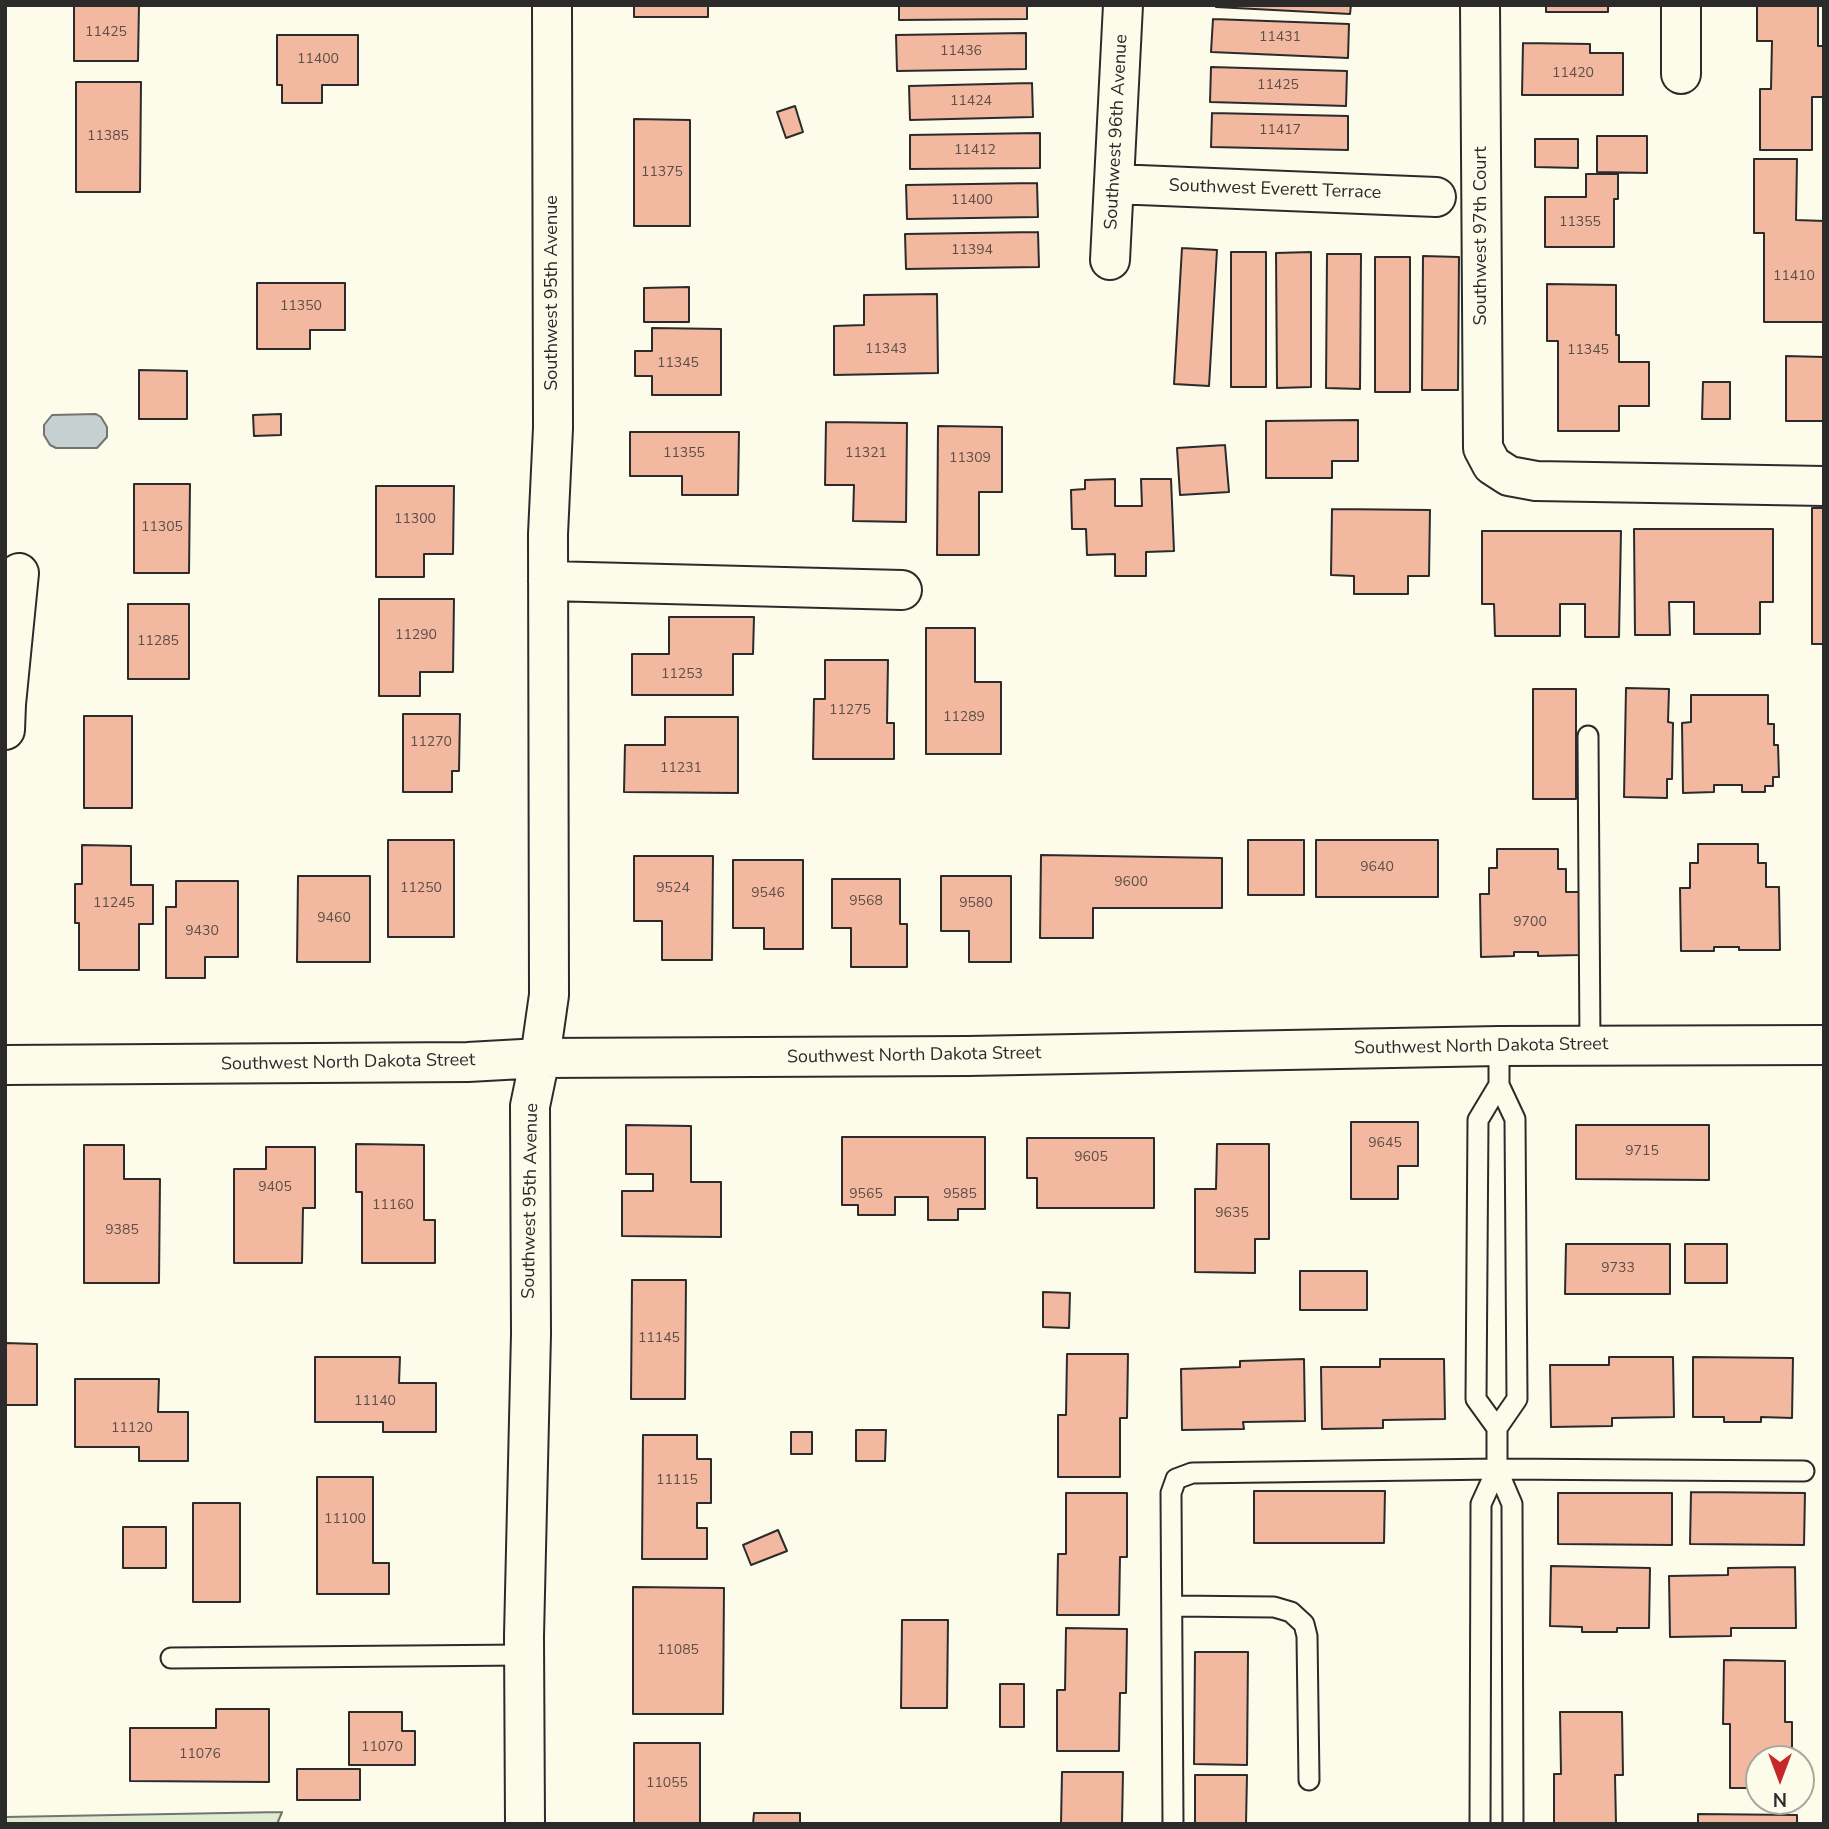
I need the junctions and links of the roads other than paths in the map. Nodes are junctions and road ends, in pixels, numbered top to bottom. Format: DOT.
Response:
graph roads {
  1 [pos="552,5"];
  2 [pos="1123,5"];
  3 [pos="1480,5"];
  4 [pos="1681,5"];
  5 [pos="1681,74"];
  6 [pos="1114,184"];
  7 [pos="1436,197"];
  8 [pos="1110,260"];
  9 [pos="1824,486"];
  10 [pos="19,573"];
  11 [pos="548,581"];
  12 [pos="902,590"];
  13 [pos="5,730"];
  14 [pos="1588,736"];
  15 [pos="1824,1045"];
  16 [pos="1499,1046"];
  17 [pos="1590,1046"];
  18 [pos="540,1058"];
  19 [pos="5,1065"];
  20 [pos="1499,1085"];
  21 [pos="1497,1428"];
  22 [pos="1497,1469"];
  23 [pos="1804,1471"];
  24 [pos="1172,1606"];
  25 [pos="524,1654"];
  26 [pos="171,1658"];
  27 [pos="1309,1780"];
  28 [pos="525,1824"];
  29 [pos="1173,1824"];
  30 [pos="1480,1824"];
  31 [pos="1513,1824"];
  1 -- 11 [label="street, Southwest 95th Avenue"];
  2 -- 6 [label="street, Southwest 96th Avenue"];
  3 -- 9 [label="street, Southwest 97th Court"];
  4 -- 5 [label="street"];
  6 -- 7 [label="street, Southwest Everett Terrace"];
  6 -- 8 [label="street, Southwest 96th Avenue"];
  10 -- 13 [label="street"];
  11 -- 12 [label="street"];
  11 -- 18 [label="street, Southwest 95th Avenue"];
  14 -- 17 [label="lane"];
  15 -- 17 [label="street, Southwest North Dakota Street"];
  16 -- 17 [label="street, Southwest North Dakota Street"];
  16 -- 18 [label="street, Southwest North Dakota Street"];
  16 -- 20 [label="lane"];
  18 -- 19 [label="street, Southwest North Dakota Street"];
  18 -- 25 [label="street, Southwest 95th Avenue"];
  20 -- 21 [label="lane"];
  20 -- 21 [label="lane"];
  21 -- 22 [label="lane"];
  22 -- 23 [label="lane"];
  22 -- 24 [label="lane"];
  22 -- 30 [label="lane"];
  22 -- 31 [label="lane"];
  24 -- 27 [label="lane"];
  24 -- 29 [label="lane"];
  25 -- 26 [label="lane"];
  25 -- 28 [label="street, Southwest 95th Avenue"];
}
